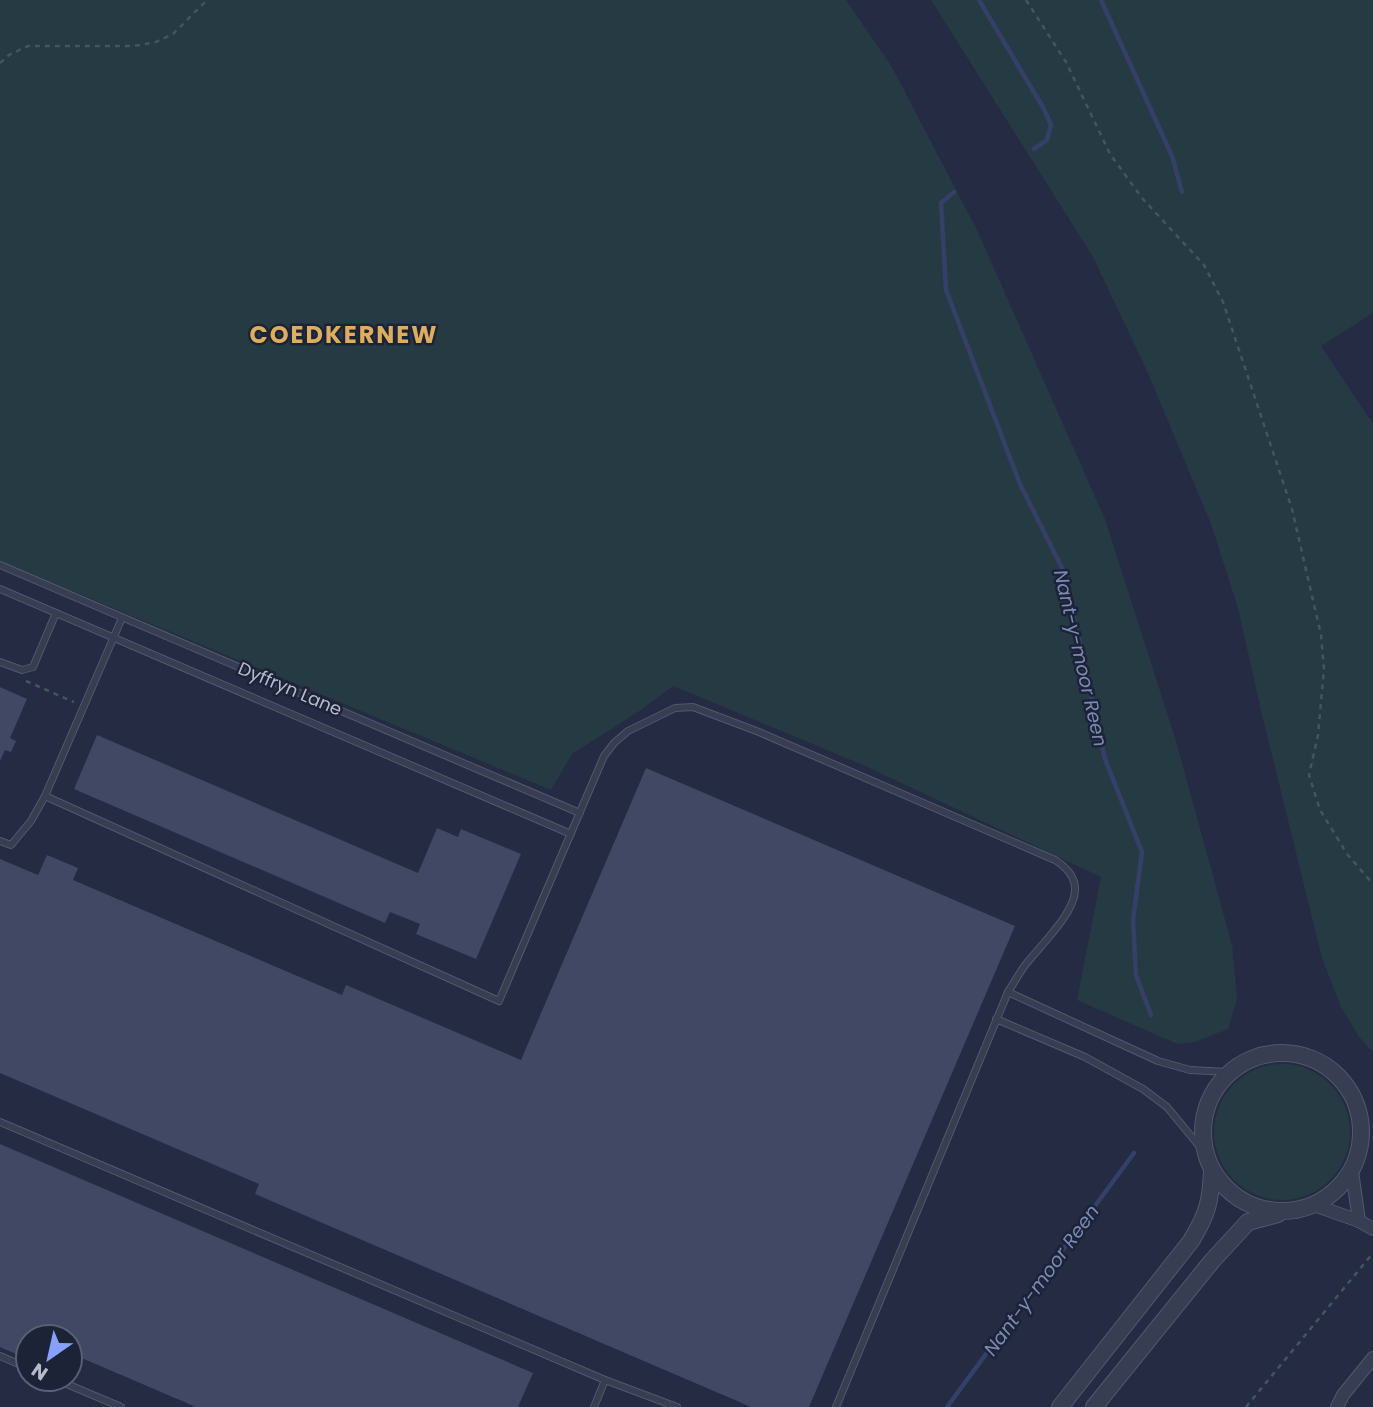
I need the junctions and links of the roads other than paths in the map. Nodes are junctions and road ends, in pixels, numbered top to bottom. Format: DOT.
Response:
graph roads {
  1 [pos="0,565"];
  2 [pos="0,589"];
  3 [pos="56,613"];
  4 [pos="122,618"];
  5 [pos="114,637"];
  6 [pos="0,662"];
  7 [pos="45,796"];
  8 [pos="580,813"];
  9 [pos="571,834"];
  10 [pos="0,841"];
  11 [pos="1008,992"];
  12 [pos="996,1019"];
  13 [pos="1229,1072"];
  14 [pos="0,1122"];
  15 [pos="1205,1153"];
  16 [pos="1212,1170"];
  17 [pos="1352,1171"];
  18 [pos="1314,1205"];
  19 [pos="1291,1211"];
  20 [pos="1359,1221"];
  21 [pos="1373,1229"];
  22 [pos="1373,1358"];
  23 [pos="605,1380"];
  24 [pos="84,1391"];
  25 [pos="121,1407"];
  26 [pos="594,1407"];
  27 [pos="677,1407"];
  28 [pos="836,1407"];
  29 [pos="1060,1407"];
  30 [pos="1094,1407"];
  31 [pos="1337,1407"];
  1 -- 4 [label="lane, Dyffryn Lane"];
  2 -- 3 [label="lane, Dyffryn Lane"];
  3 -- 5 [label="lane, Dyffryn Lane"];
  3 -- 6 [label="lane"];
  4 -- 5 [label="lane"];
  4 -- 8 [label="lane, Dyffryn Lane"];
  5 -- 7 [label="lane"];
  5 -- 9 [label="lane, Dyffryn Lane"];
  7 -- 9 [label="lane"];
  7 -- 10 [label="lane"];
  8 -- 9 [label="lane"];
  8 -- 11 [label="lane"];
  11 -- 12 [label="lane"];
  11 -- 13 [label="lane"];
  12 -- 15 [label="lane"];
  12 -- 28 [label="lane"];
  13 -- 15 [label="street"];
  13 -- 17 [label="street"];
  14 -- 23 [label="lane"];
  15 -- 16 [label="street"];
  16 -- 19 [label="street"];
  16 -- 29 [label="street"];
  17 -- 18 [label="street"];
  17 -- 20 [label="street"];
  18 -- 19 [label="street"];
  18 -- 20 [label="street"];
  19 -- 30 [label="street"];
  20 -- 21 [label="street"];
  22 -- 31 [label="street"];
  23 -- 26 [label="lane"];
  23 -- 27 [label="lane"];
  24 -- 25 [label="lane"];
}
